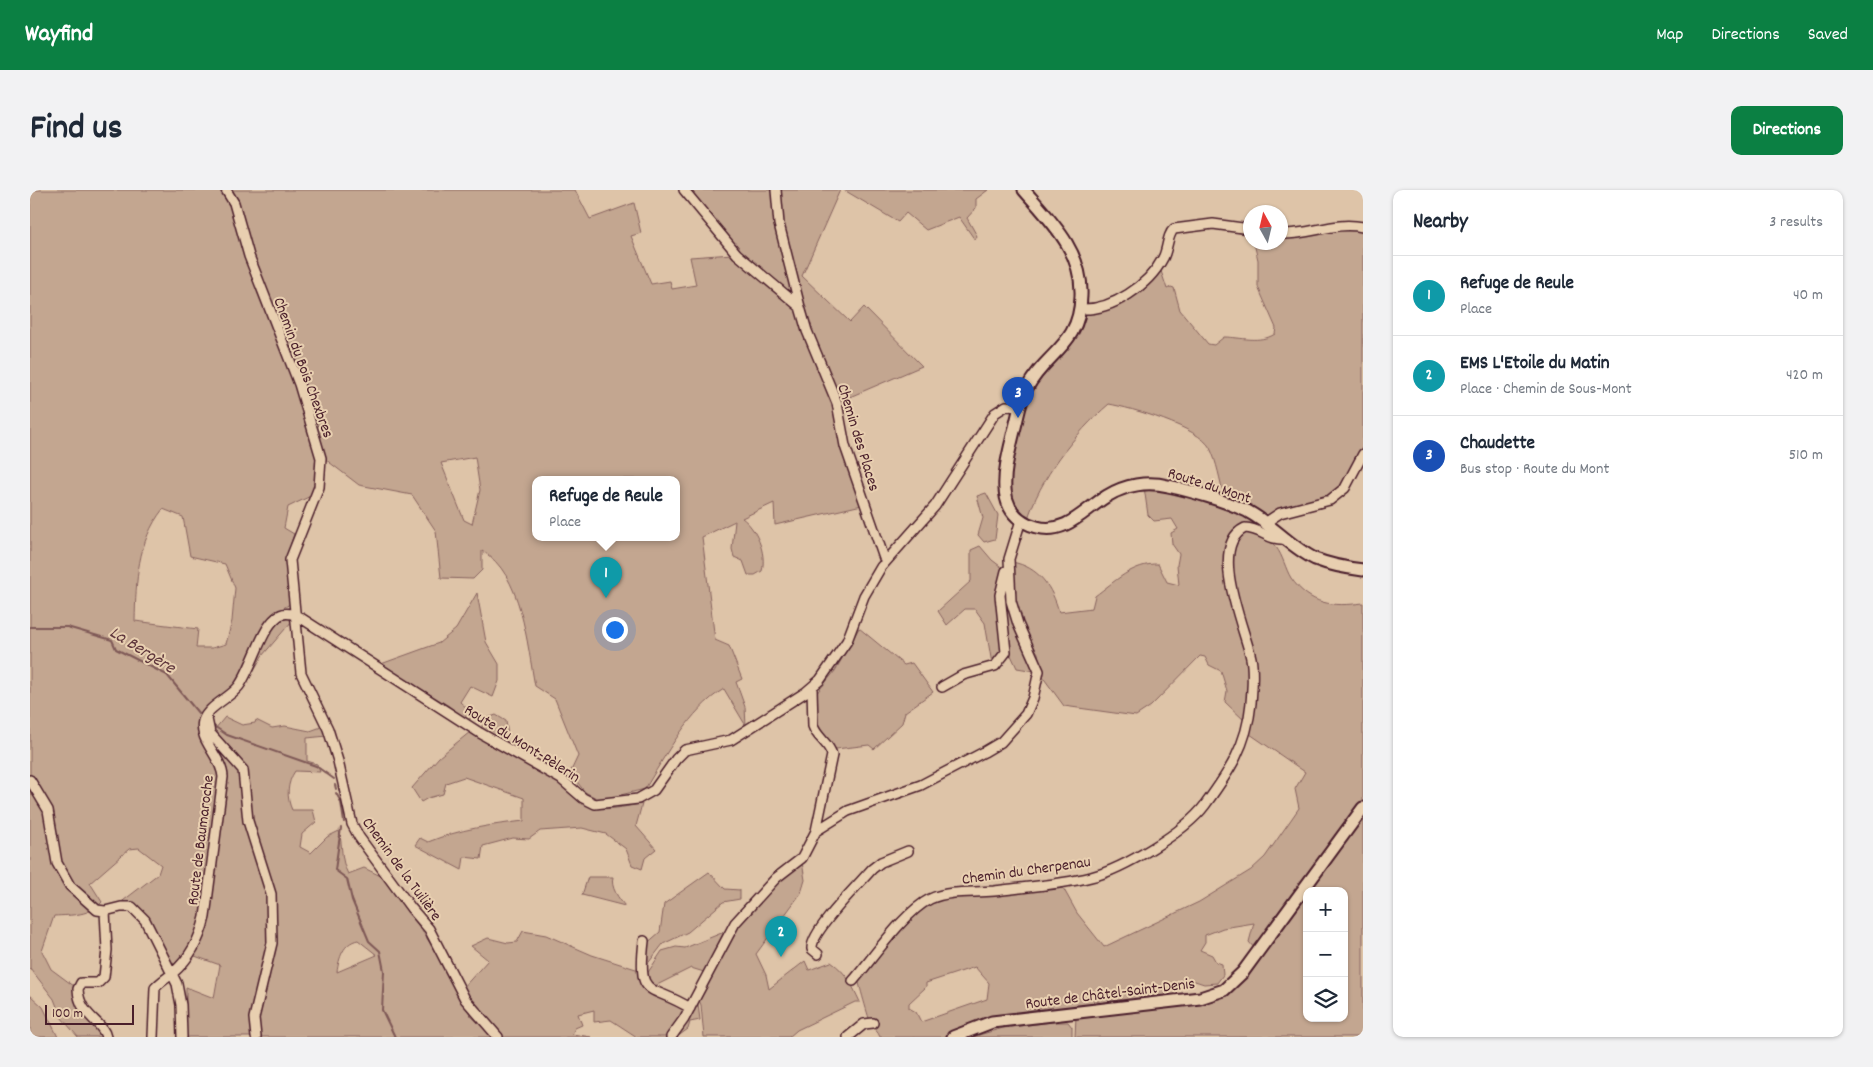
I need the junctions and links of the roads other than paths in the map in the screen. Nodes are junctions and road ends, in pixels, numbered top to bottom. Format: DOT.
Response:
graph roads {
  1 [pos="226,190"];
  2 [pos="684,190"];
  3 [pos="776,190"];
  4 [pos="1024,190"];
  5 [pos="1363,227"];
  6 [pos="1243,228"];
  7 [pos="1288,234"];
  8 [pos="800,307"];
  9 [pos="1080,309"];
  10 [pos="1020,407"];
  11 [pos="1363,454"];
  12 [pos="1021,520"];
  13 [pos="1265,522"];
  14 [pos="1287,539"];
  15 [pos="1009,559"];
  16 [pos="884,562"];
  17 [pos="1363,570"];
  18 [pos="294,614"];
  19 [pos="942,687"];
  20 [pos="812,688"];
  21 [pos="207,714"];
  22 [pos="30,780"];
  23 [pos="1363,808"];
  24 [pos="816,831"];
  25 [pos="908,851"];
  26 [pos="105,911"];
  27 [pos="644,941"];
  28 [pos="818,954"];
  29 [pos="172,974"];
  30 [pos="853,981"];
  31 [pos="690,1008"];
  32 [pos="873,1024"];
  33 [pos="106,1037"];
  34 [pos="153,1037"];
  35 [pos="182,1037"];
  36 [pos="256,1037"];
  37 [pos="498,1037"];
  38 [pos="671,1037"];
  39 [pos="848,1037"];
  40 [pos="953,1037"];
  1 -- 18 [label="street, Chemin du Bois Chexbres"];
  2 -- 8 [label="street"];
  3 -- 8 [label="street, Chemin des Places"];
  4 -- 9 [label="main road"];
  5 -- 7 [label="street"];
  6 -- 9 [label="street"];
  8 -- 16 [label="street, Chemin des Places"];
  9 -- 10 [label="main road"];
  10 -- 12 [label="main road"];
  10 -- 16 [label="street, Route du Mont-Pèlerin"];
  11 -- 13 [label="street"];
  12 -- 13 [label="main road, Route du Mont"];
  12 -- 15 [label="street"];
  13 -- 14 [label="main road, Route du Mont"];
  14 -- 17 [label="main road, Route du Mont"];
  14 -- 30 [label="street, Chemin du Cherpenau"];
  15 -- 19 [label="street"];
  15 -- 24 [label="street"];
  16 -- 20 [label="street, Route du Mont-Pèlerin"];
  18 -- 20 [label="street, Route du Mont-Pèlerin"];
  18 -- 21 [label="street"];
  18 -- 37 [label="street, Chemin de la Tuilière"];
  20 -- 24 [label="street"];
  21 -- 29 [label="street, Route de Baumaroche"];
  21 -- 36 [label="street"];
  22 -- 26 [label="street"];
  23 -- 40 [label="main road, Route de Châtel-Saint-Denis"];
  24 -- 31 [label="street"];
  25 -- 28 [label="street"];
  26 -- 29 [label="street"];
  26 -- 33 [label="street"];
  27 -- 31 [label="street"];
  29 -- 34 [label="street, Route de Baumaroche"];
  29 -- 35 [label="street"];
  31 -- 38 [label="street"];
  32 -- 39 [label="street"];
}
